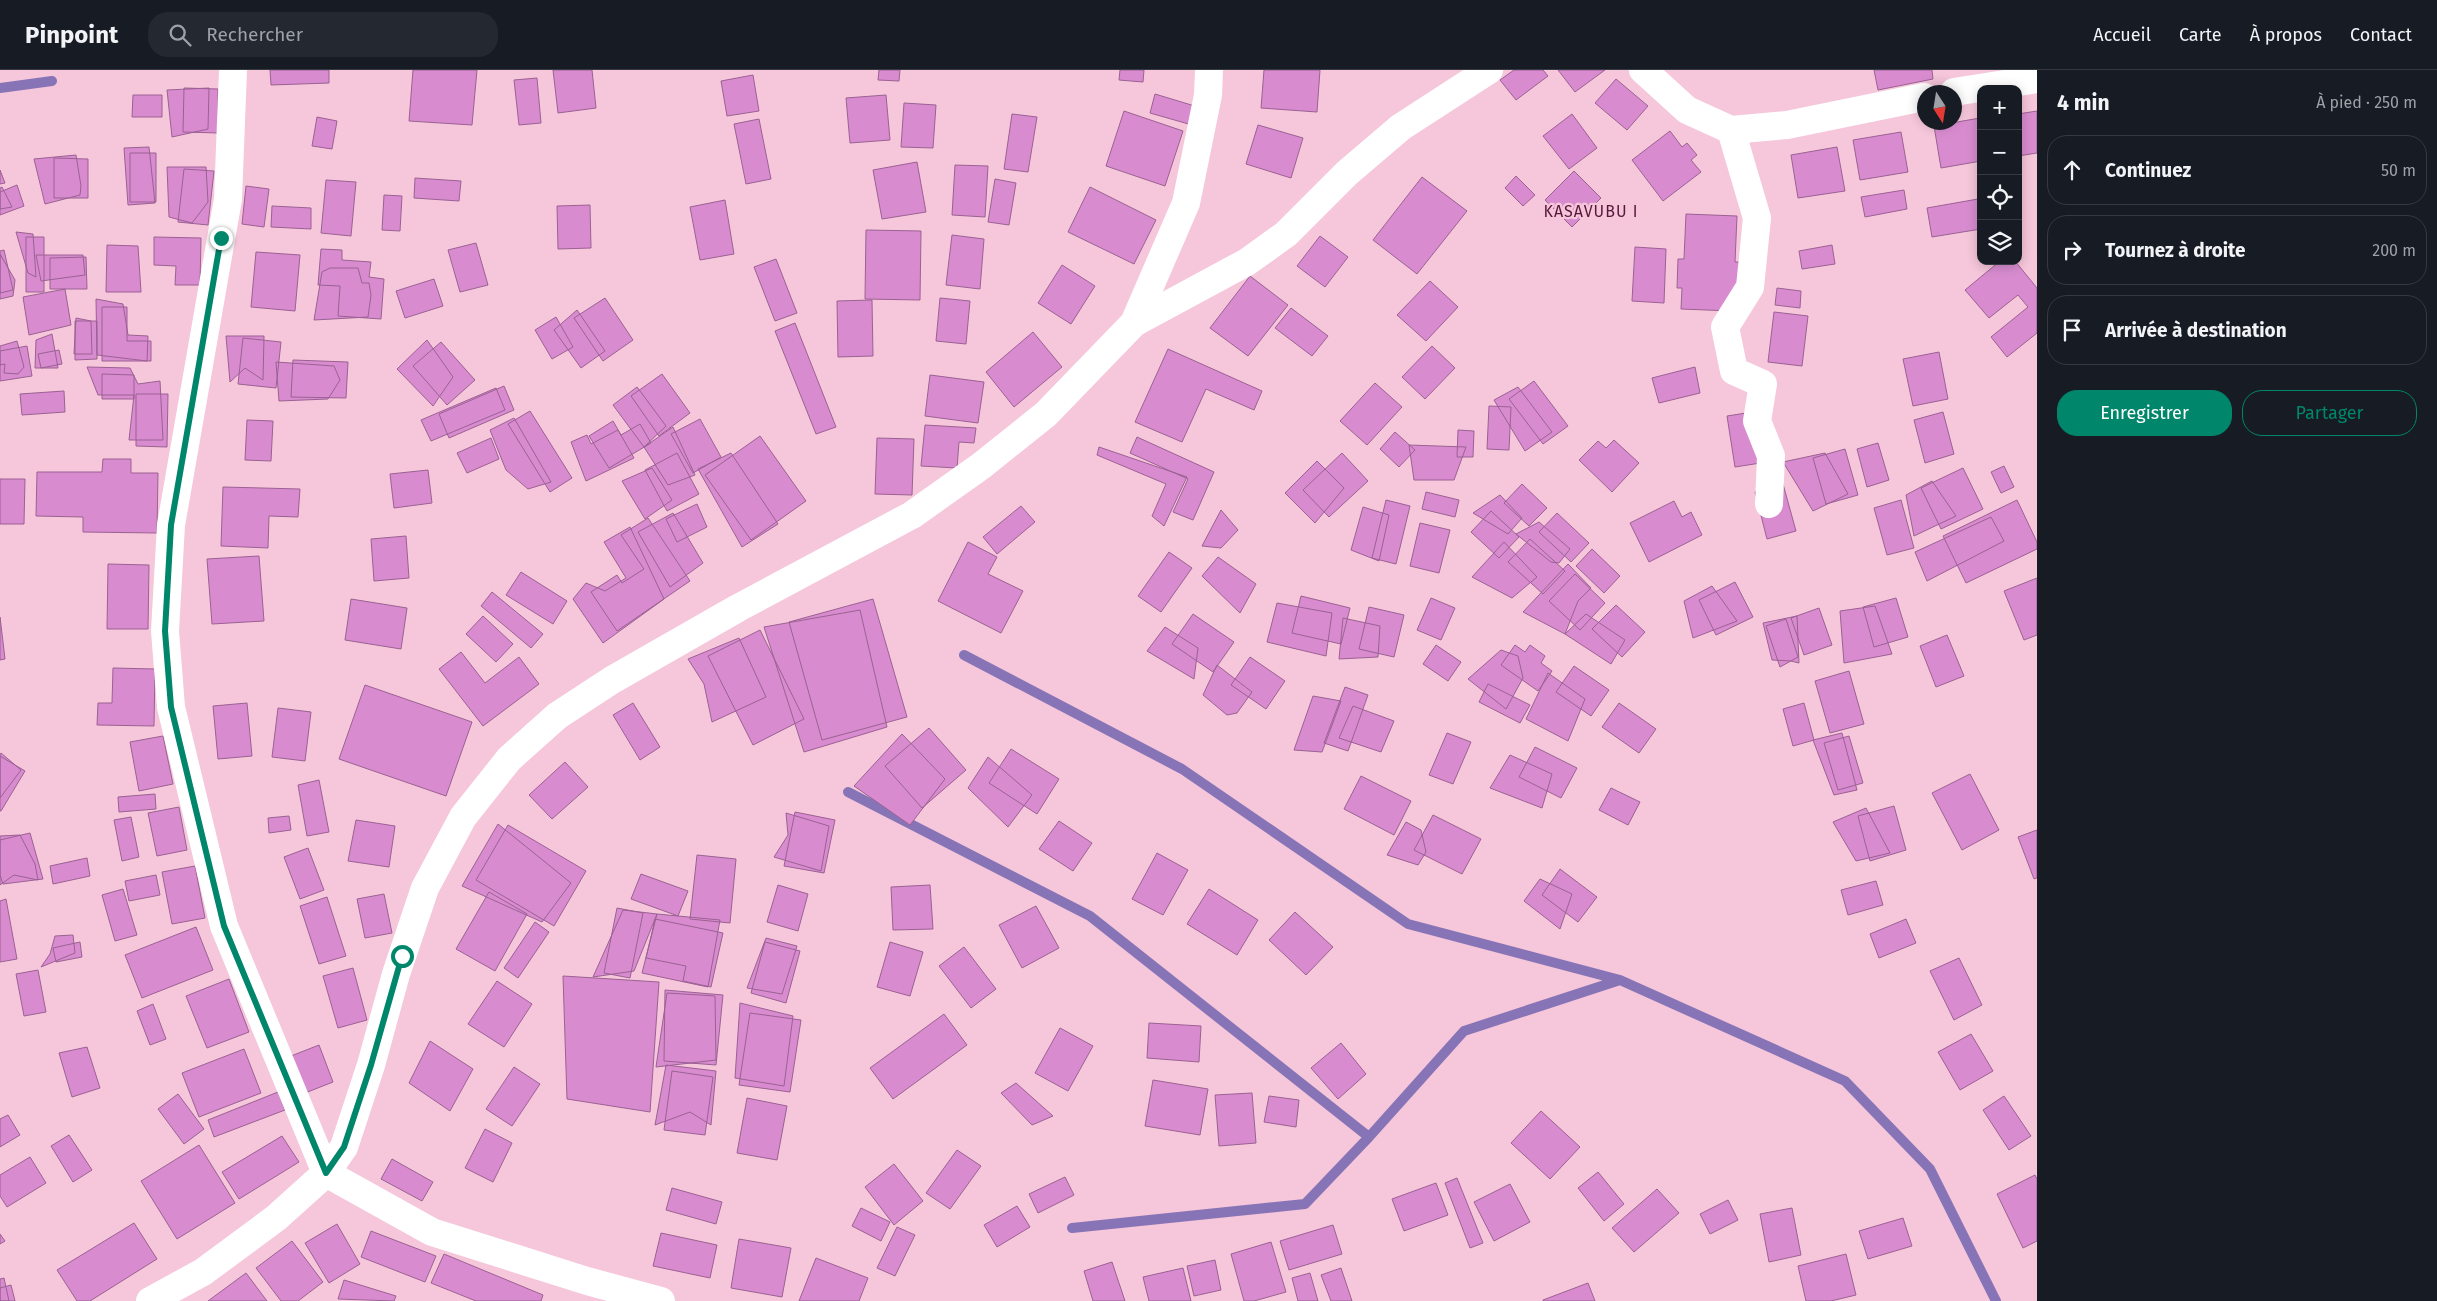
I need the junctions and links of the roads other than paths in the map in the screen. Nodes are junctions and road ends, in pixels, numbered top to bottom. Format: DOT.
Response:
graph roads {
  1 [pos="233,70"];
  2 [pos="1209,70"];
  3 [pos="1488,70"];
  4 [pos="1643,70"];
  5 [pos="2037,79"];
  6 [pos="1962,91"];
  7 [pos="1917,99"];
  8 [pos="1731,130"];
  9 [pos="1134,324"];
  10 [pos="1769,504"];
  11 [pos="326,1173"];
  12 [pos="586,1291"];
  13 [pos="150,1301"];
  14 [pos="661,1301"];
  1 -- 11 [label="street"];
  2 -- 9 [label="street"];
  3 -- 9 [label="street"];
  4 -- 8 [label="street"];
  5 -- 6 [label="street"];
  7 -- 8 [label="street"];
  8 -- 10 [label="street"];
  9 -- 11 [label="street"];
  11 -- 12 [label="street"];
  11 -- 13 [label="street"];
  12 -- 14 [label="street"];
}
